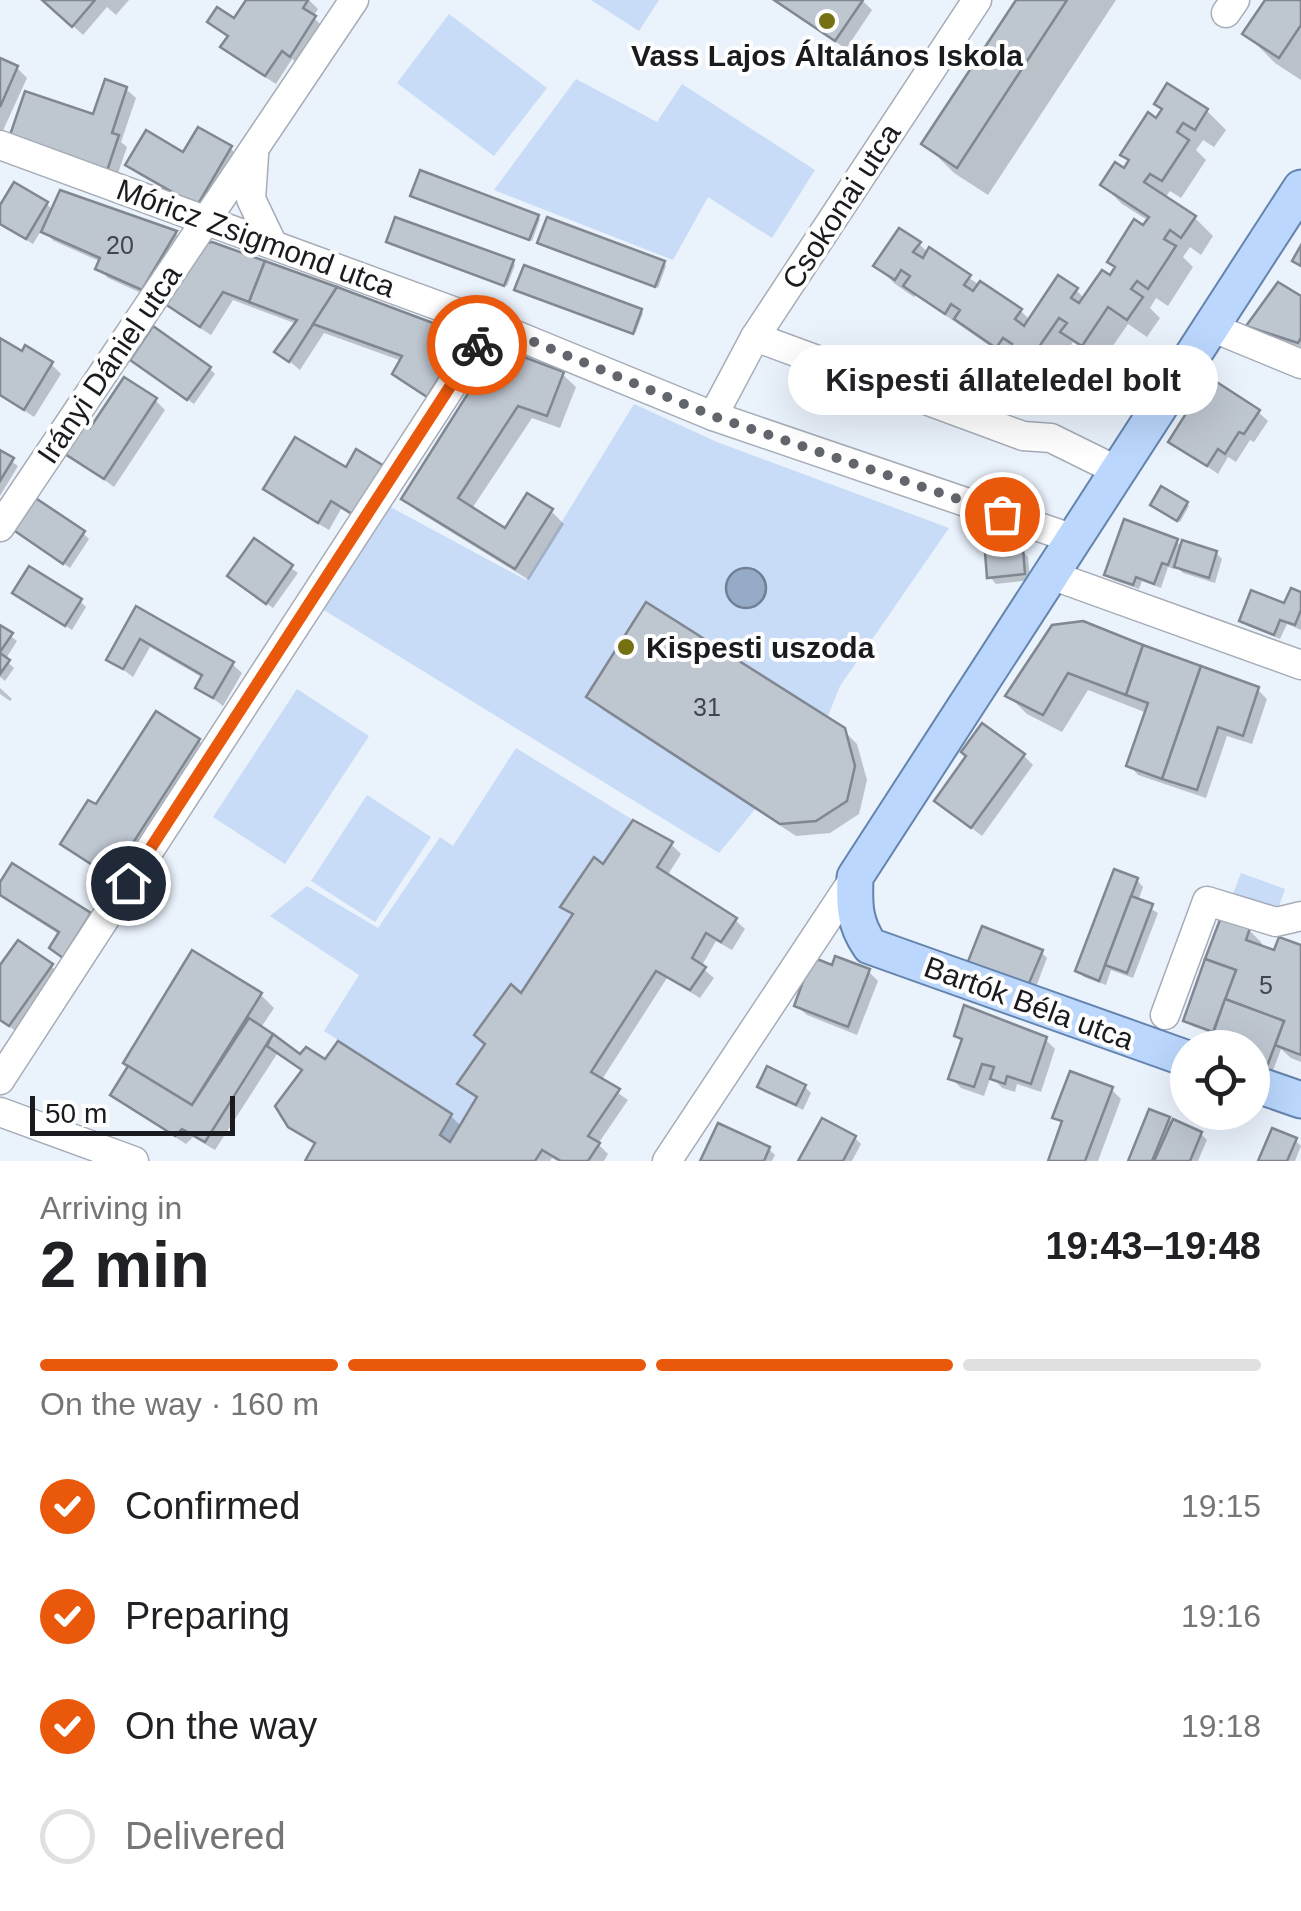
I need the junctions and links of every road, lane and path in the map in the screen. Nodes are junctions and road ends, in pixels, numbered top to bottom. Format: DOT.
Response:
graph roads {
  1 [pos="354,0"];
  2 [pos="977,0"];
  3 [pos="0,145"];
  4 [pos="254,152"];
  5 [pos="1301,188"];
  6 [pos="206,220"];
  7 [pos="272,243"];
  8 [pos="491,324"];
  9 [pos="1211,327"];
  10 [pos="756,337"];
  11 [pos="1301,364"];
  12 [pos="713,416"];
  13 [pos="1118,471"];
  14 [pos="0,528"];
  15 [pos="1074,538"];
  16 [pos="1051,574"];
  17 [pos="1301,665"];
  18 [pos="856,877"];
  19 [pos="1301,916"];
  20 [pos="1164,1014"];
  21 [pos="1170,1054"];
  22 [pos="0,1080"];
  23 [pos="1270,1089"];
  24 [pos="1301,1100"];
  25 [pos="0,1112"];
  26 [pos="134,1161"];
  27 [pos="667,1161"];
  1 -- 4 [label="street, Irányi Dániel utca"];
  2 -- 10 [label="street, Csokonai utca"];
  3 -- 6 [label="street, Móricz Zsigmond utca"];
  4 -- 6 [label="street, Irányi Dániel utca"];
  4 -- 7 [label="street"];
  5 -- 9 [label="main road"];
  6 -- 7 [label="street, Móricz Zsigmond utca"];
  6 -- 14 [label="street, Irányi Dániel utca"];
  7 -- 8 [label="street, Móricz Zsigmond utca"];
  8 -- 12 [label="street, Móricz Zsigmond utca"];
  8 -- 22 [label="street"];
  9 -- 11 [label="street"];
  9 -- 13 [label="main road"];
  10 -- 12 [label="street, Csokonai utca"];
  10 -- 13 [label="street"];
  12 -- 15 [label="street, Móricz Zsigmond utca"];
  13 -- 15 [label="main road"];
  15 -- 16 [label="main road"];
  16 -- 17 [label="street"];
  16 -- 18 [label="main road"];
  18 -- 21 [label="main road, Bartók Béla utca"];
  18 -- 27 [label="street"];
  19 -- 20 [label="street"];
  23 -- 24 [label="main road"];
  25 -- 26 [label="street"];
}
